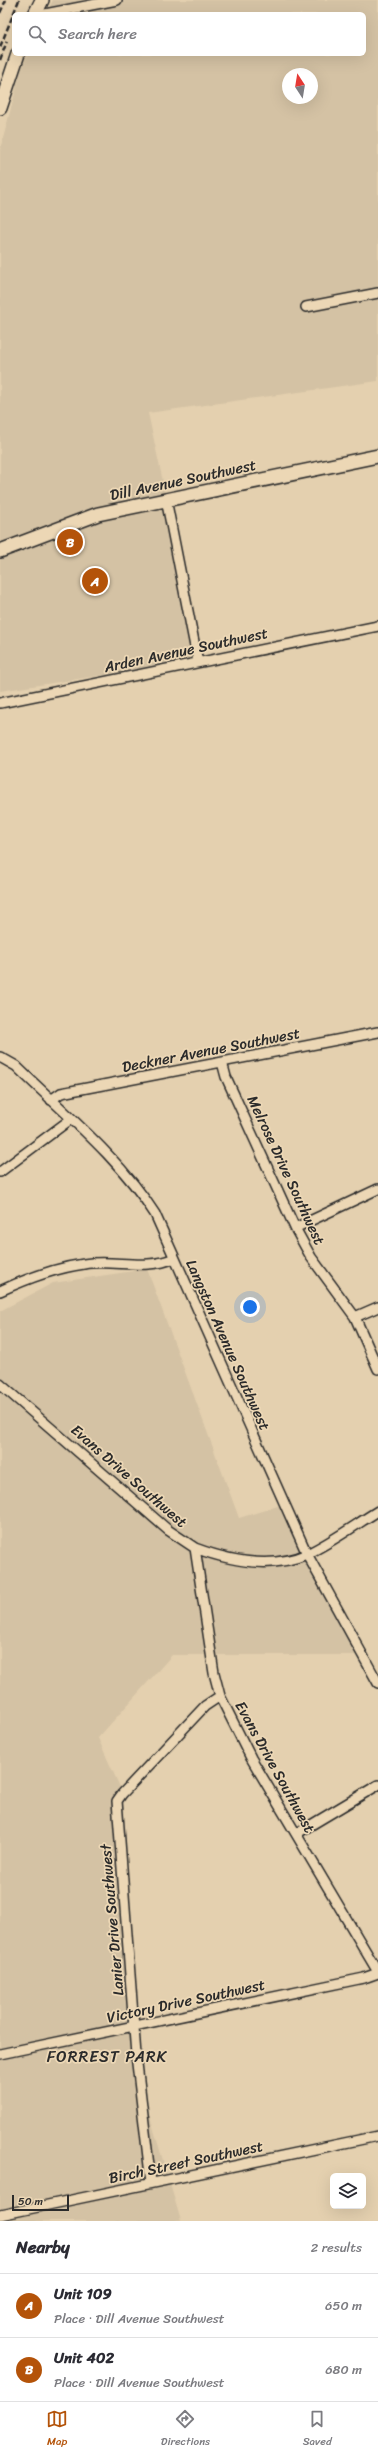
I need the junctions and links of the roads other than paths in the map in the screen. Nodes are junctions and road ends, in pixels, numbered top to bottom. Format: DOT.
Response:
graph roads {
  1 [pos="42,0"];
  2 [pos="117,0"];
  3 [pos="36,12"];
  4 [pos="55,12"];
  5 [pos="17,56"];
  6 [pos="0,108"];
  7 [pos="378,293"];
  8 [pos="306,307"];
  9 [pos="378,456"];
  10 [pos="166,499"];
  11 [pos="0,551"];
  12 [pos="378,626"];
  13 [pos="198,662"];
  14 [pos="0,703"];
  15 [pos="378,1032"];
  16 [pos="0,1057"];
  17 [pos="222,1062"];
  18 [pos="51,1100"];
  19 [pos="71,1119"];
  20 [pos="0,1172"];
  21 [pos="378,1189"];
  22 [pos="295,1228"];
  23 [pos="174,1258"];
  24 [pos="0,1291"];
  25 [pos="378,1307"];
  26 [pos="355,1317"];
  27 [pos="378,1369"];
  28 [pos="0,1384"];
  29 [pos="378,1511"];
  30 [pos="195,1548"];
  31 [pos="307,1554"];
  32 [pos="378,1684"];
  33 [pos="220,1696"];
  34 [pos="378,1785"];
  35 [pos="296,1834"];
  36 [pos="378,1973"];
  37 [pos="135,2026"];
  38 [pos="0,2054"];
  39 [pos="378,2136"];
  40 [pos="151,2183"];
  41 [pos="0,2215"];
  1 -- 3 [label="main road"];
  2 -- 4 [label="street"];
  5 -- 6 [label="main road"];
  7 -- 8 [label="street"];
  9 -- 10 [label="main road, Dill Avenue Southwest"];
  10 -- 11 [label="main road, Dill Avenue Southwest"];
  10 -- 13 [label="street"];
  12 -- 13 [label="street, Arden Avenue Southwest"];
  13 -- 14 [label="street, Arden Avenue Southwest"];
  15 -- 17 [label="street, Deckner Avenue Southwest"];
  16 -- 18 [label="street, Langston Avenue Southwest"];
  17 -- 18 [label="street, Deckner Avenue Southwest"];
  17 -- 22 [label="street, Melrose Drive Southwest"];
  18 -- 19 [label="street, Langston Avenue Southwest"];
  19 -- 20 [label="street"];
  19 -- 23 [label="street, Langston Avenue Southwest"];
  21 -- 22 [label="street"];
  22 -- 26 [label="street, Melrose Drive Southwest"];
  23 -- 24 [label="street"];
  23 -- 31 [label="street, Langston Avenue Southwest"];
  25 -- 26 [label="street"];
  26 -- 27 [label="street, Melrose Drive Southwest"];
  28 -- 30 [label="street, Evans Drive Southwest"];
  29 -- 31 [label="street"];
  30 -- 31 [label="street"];
  30 -- 33 [label="street, Evans Drive Southwest"];
  31 -- 32 [label="street, Langston Avenue Southwest"];
  33 -- 35 [label="street, Evans Drive Southwest"];
  33 -- 37 [label="street, Lanier Drive Southwest"];
  34 -- 35 [label="street"];
  35 -- 36 [label="street, Evans Drive Southwest"];
  36 -- 37 [label="street, Victory Drive Southwest"];
  37 -- 38 [label="street, Victory Drive Southwest"];
  37 -- 40 [label="street, Lanier Drive Southwest"];
  39 -- 40 [label="street, Birch Street Southwest"];
  40 -- 41 [label="street, Birch Street Southwest"];
}
